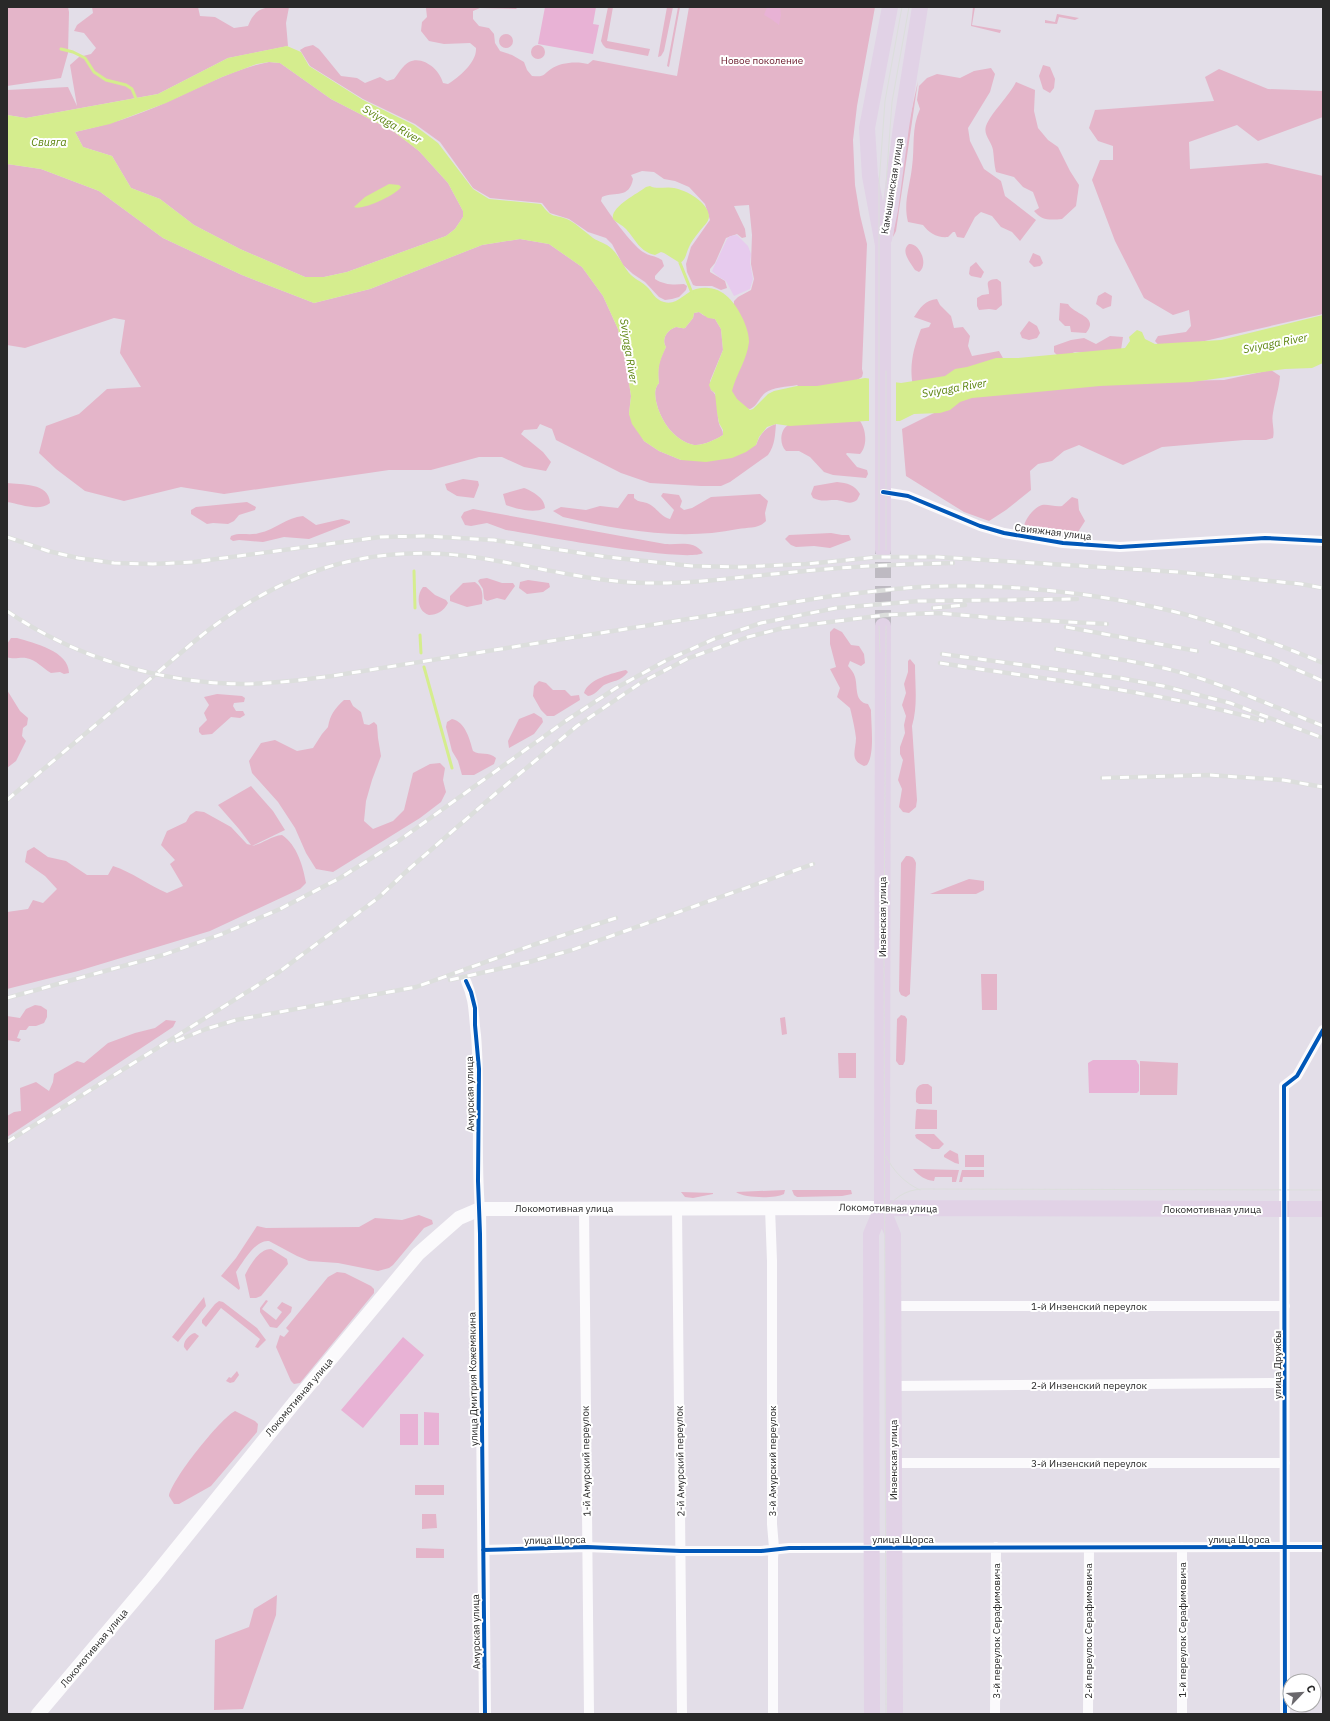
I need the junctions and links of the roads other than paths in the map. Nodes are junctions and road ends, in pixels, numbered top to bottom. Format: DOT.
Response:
graph roads {
  1 [pos="890,7"];
  2 [pos="920,7"];
  3 [pos="883,245"];
  4 [pos="883,492"];
  5 [pos="1323,541"];
  6 [pos="883,550"];
  7 [pos="883,626"];
  8 [pos="466,981"];
  9 [pos="1323,1030"];
  10 [pos="584,1208"];
  11 [pos="677,1208"];
  12 [pos="770,1208"];
  13 [pos="882,1208"];
  14 [pos="480,1209"];
  15 [pos="1285,1209"];
  16 [pos="1323,1209"];
  17 [pos="893,1306"];
  18 [pos="1285,1306"];
  19 [pos="1284,1384"];
  20 [pos="893,1386"];
  21 [pos="893,1463"];
  22 [pos="1285,1463"];
  23 [pos="587,1547"];
  24 [pos="894,1547"];
  25 [pos="996,1547"];
  26 [pos="1182,1547"];
  27 [pos="1286,1547"];
  28 [pos="1323,1547"];
  29 [pos="774,1548"];
  30 [pos="872,1548"];
  31 [pos="1088,1548"];
  32 [pos="483,1550"];
  33 [pos="681,1551"];
  34 [pos="38,1714"];
  35 [pos="485,1714"];
  36 [pos="589,1714"];
  37 [pos="682,1714"];
  38 [pos="773,1714"];
  39 [pos="872,1714"];
  40 [pos="894,1714"];
  41 [pos="995,1714"];
  42 [pos="1088,1714"];
  43 [pos="1182,1714"];
  44 [pos="1285,1714"];
  1 -- 3 [label="main road, Камышинская улица"];
  2 -- 3 [label="main road, Камышинская улица"];
  3 -- 4 [label="main road"];
  4 -- 5 [label="street, Свияжная улица"];
  4 -- 6 [label="main road"];
  7 -- 13 [label="main road, Инзенская улица"];
  8 -- 14 [label="street, Амурская улица"];
  9 -- 15 [label="street, улица Дружбы"];
  10 -- 11 [label="main road, Локомотивная улица"];
  10 -- 14 [label="main road, Локомотивная улица"];
  10 -- 23 [label="street, 1-й Амурский переулок"];
  11 -- 12 [label="main road, Локомотивная улица"];
  11 -- 33 [label="street, 2-й Амурский переулок"];
  12 -- 13 [label="main road, Локомотивная улица"];
  12 -- 29 [label="street, 3-й Амурский переулок"];
  13 -- 15 [label="main road, Локомотивная улица"];
  13 -- 17 [label="main road, Инзенская улица"];
  13 -- 30 [label="main road, Инзенская улица"];
  14 -- 32 [label="street, улица Дмитрия Кожемякина"];
  14 -- 34 [label="main road, Локомотивная улица"];
  15 -- 16 [label="main road, Локомотивная улица"];
  15 -- 18 [label="street, улица Дружбы"];
  17 -- 18 [label="street, 1-й Инзенский переулок"];
  17 -- 20 [label="main road, Инзенская улица"];
  18 -- 19 [label="street, улица Дружбы"];
  19 -- 20 [label="street, 2-й Инзенский переулок"];
  19 -- 22 [label="street, улица Дружбы"];
  20 -- 21 [label="main road, Инзенская улица"];
  21 -- 22 [label="street, 3-й Инзенский переулок"];
  21 -- 24 [label="main road, Инзенская улица"];
  22 -- 27 [label="street, улица Дружбы"];
  23 -- 32 [label="street, улица Щорса"];
  23 -- 33 [label="street, улица Щорса"];
  23 -- 36 [label="street, 1-й Амурский переулок"];
  24 -- 25 [label="street, улица Щорса"];
  24 -- 30 [label="street, улица Щорса"];
  24 -- 40 [label="main road, Инзенская улица"];
  25 -- 31 [label="street, улица Щорса"];
  25 -- 41 [label="street, 3-й переулок Серафимовича"];
  26 -- 27 [label="street, улица Щорса"];
  26 -- 31 [label="street, улица Щорса"];
  26 -- 43 [label="street, 1-й переулок Серафимовича"];
  27 -- 28 [label="street, улица Щорса"];
  27 -- 44 [label="street, улица Дружбы"];
  29 -- 30 [label="street, улица Щорса"];
  29 -- 33 [label="street, улица Щорса"];
  29 -- 38 [label="street, 3-й Амурский переулок"];
  30 -- 39 [label="main road, Инзенская улица"];
  31 -- 42 [label="street, 2-й переулок Серафимовича"];
  32 -- 35 [label="street, Амурская улица"];
  33 -- 37 [label="street, 2-й Амурский переулок"];
}
